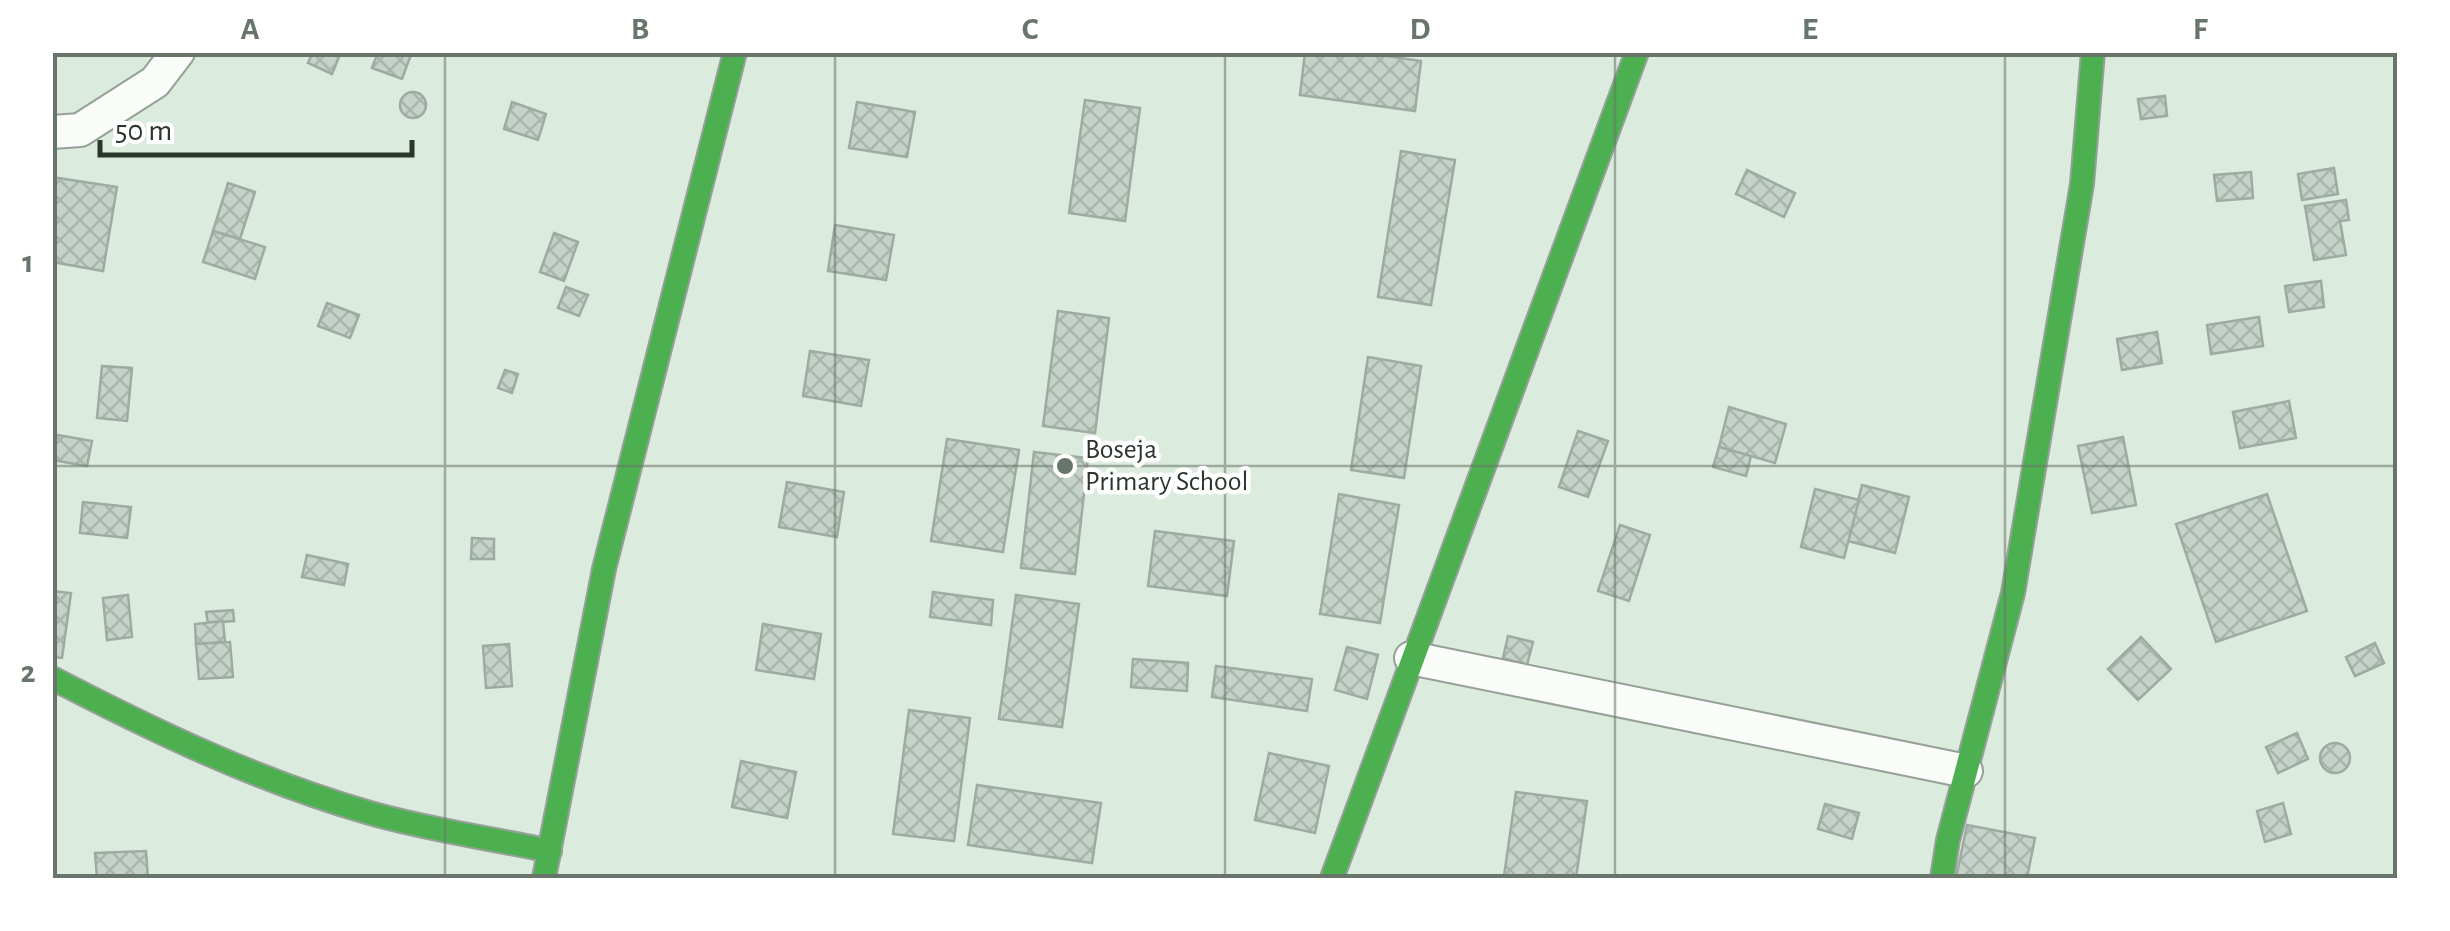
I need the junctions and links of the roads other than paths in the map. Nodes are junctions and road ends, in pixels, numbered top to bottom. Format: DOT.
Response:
graph roads {
  1 [pos="178,52"];
  2 [pos="735,52"];
  3 [pos="1637,52"];
  4 [pos="2093,52"];
  5 [pos="52,132"];
  6 [pos="1411,658"];
  7 [pos="52,678"];
  8 [pos="1966,771"];
  9 [pos="550,851"];
  10 [pos="544,878"];
  11 [pos="1332,878"];
  12 [pos="1942,878"];
  1 -- 5 [label="street"];
  2 -- 9 [label="street"];
  3 -- 6 [label="street"];
  4 -- 8 [label="street"];
  6 -- 8 [label="street"];
  6 -- 11 [label="street"];
  7 -- 9 [label="street"];
  8 -- 12 [label="street"];
  9 -- 10 [label="street"];
}
